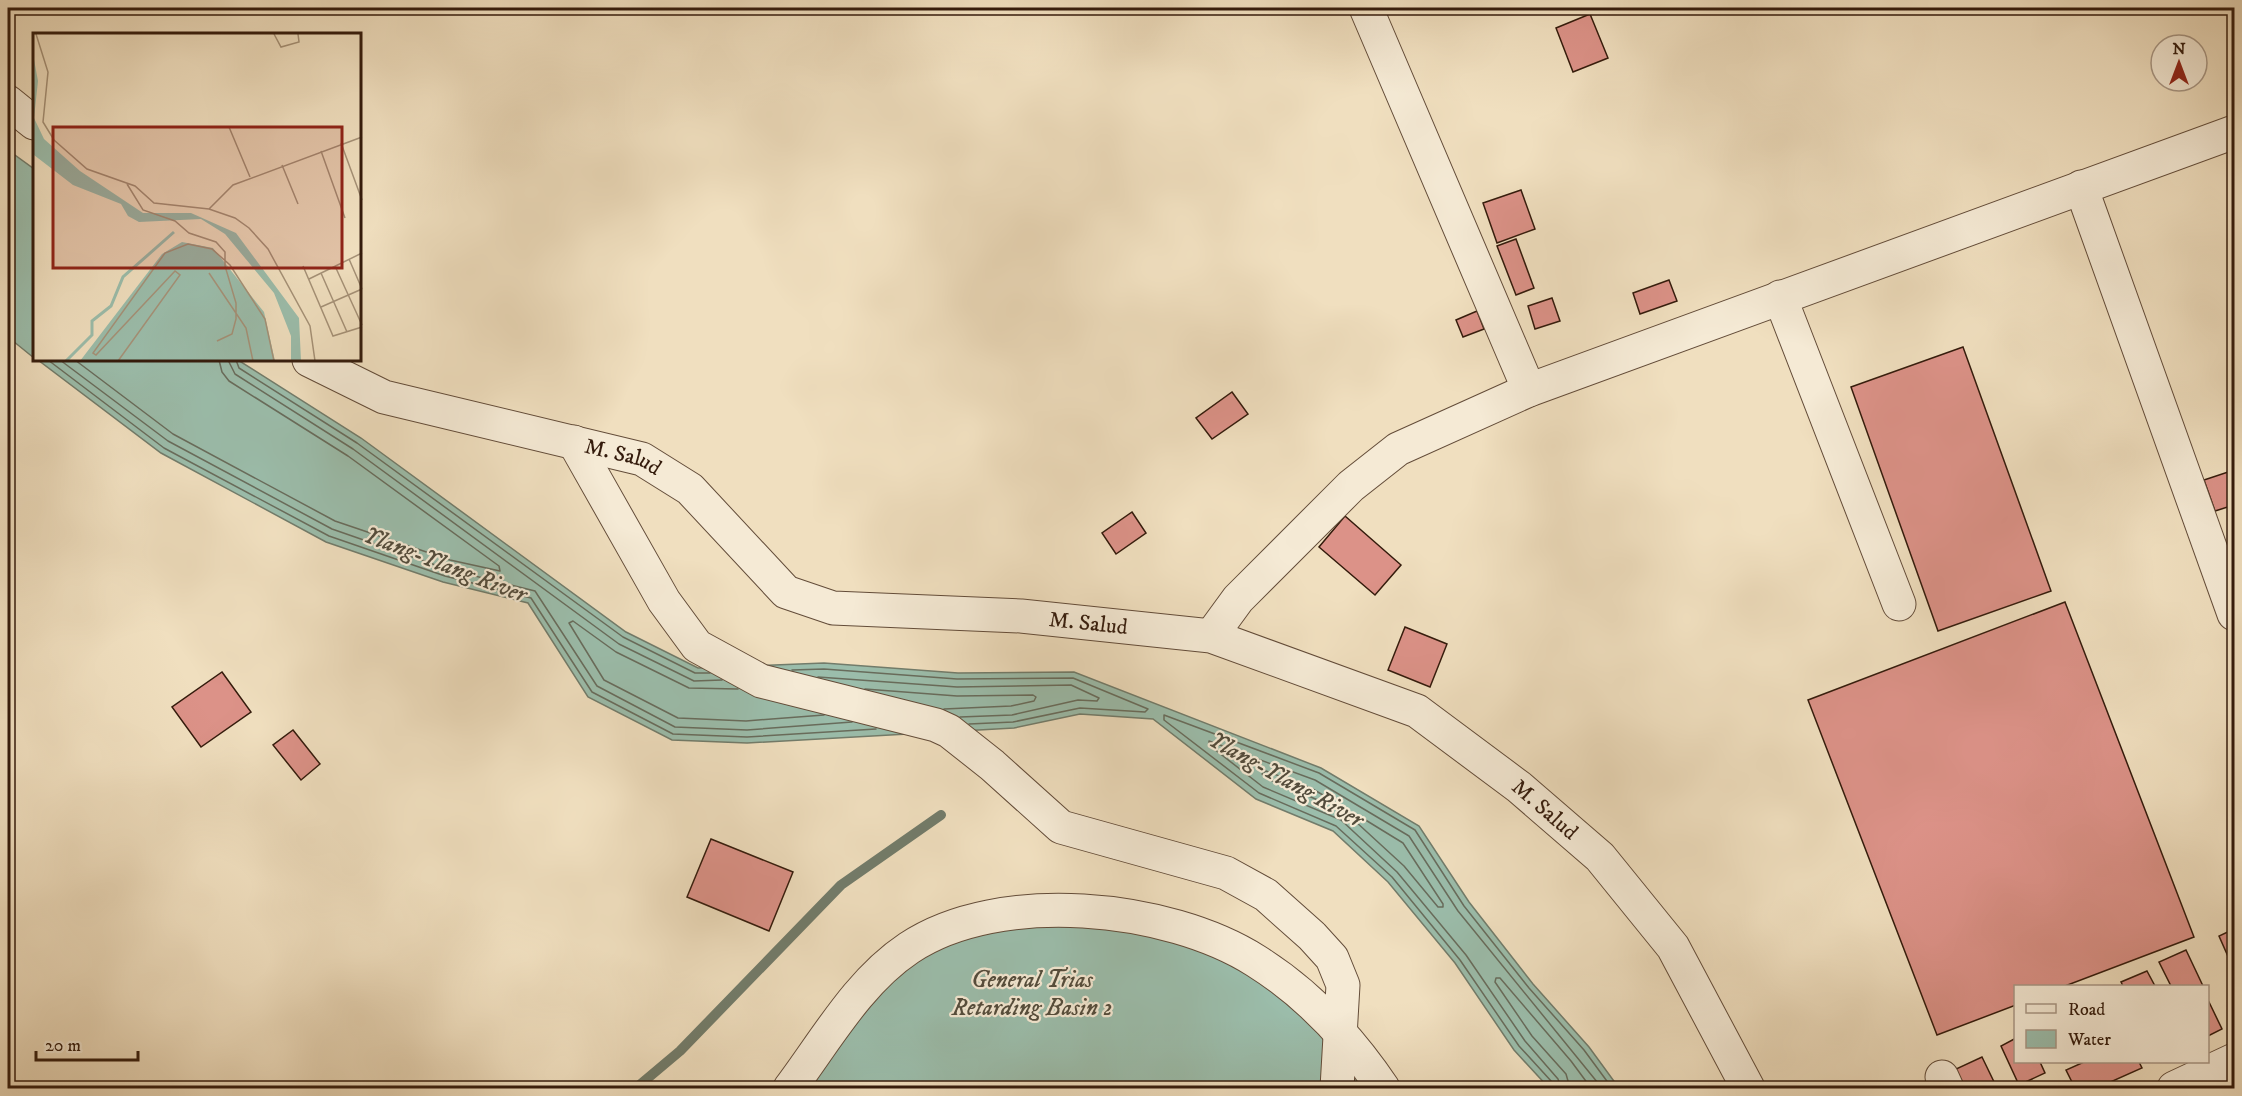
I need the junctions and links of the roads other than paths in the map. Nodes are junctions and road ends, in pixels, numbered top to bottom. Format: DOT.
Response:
graph roads {
  1 [pos="1366,8"];
  2 [pos="8,102"];
  3 [pos="33,122"];
  4 [pos="2235,132"];
  5 [pos="2081,187"];
  6 [pos="1780,297"];
  7 [pos="313,362"];
  8 [pos="1529,390"];
  9 [pos="574,442"];
  10 [pos="1899,604"];
  11 [pos="2235,614"];
  12 [pos="1211,636"];
  13 [pos="1340,1033"];
  14 [pos="2235,1059"];
  15 [pos="2185,1086"];
  16 [pos="790,1089"];
  17 [pos="1336,1089"];
  18 [pos="1383,1089"];
  19 [pos="1748,1089"];
  1 -- 8 [label="street"];
  2 -- 3 [label="street"];
  4 -- 5 [label="street"];
  5 -- 6 [label="street"];
  5 -- 11 [label="street"];
  6 -- 8 [label="street"];
  6 -- 10 [label="street"];
  7 -- 9 [label="street, M. Salud"];
  8 -- 12 [label="street"];
  9 -- 12 [label="street, M. Salud"];
  9 -- 13 [label="street"];
  12 -- 19 [label="street, M. Salud"];
  13 -- 16 [label="street"];
  13 -- 17 [label="street"];
  13 -- 18 [label="street"];
  14 -- 15 [label="street"];
}
